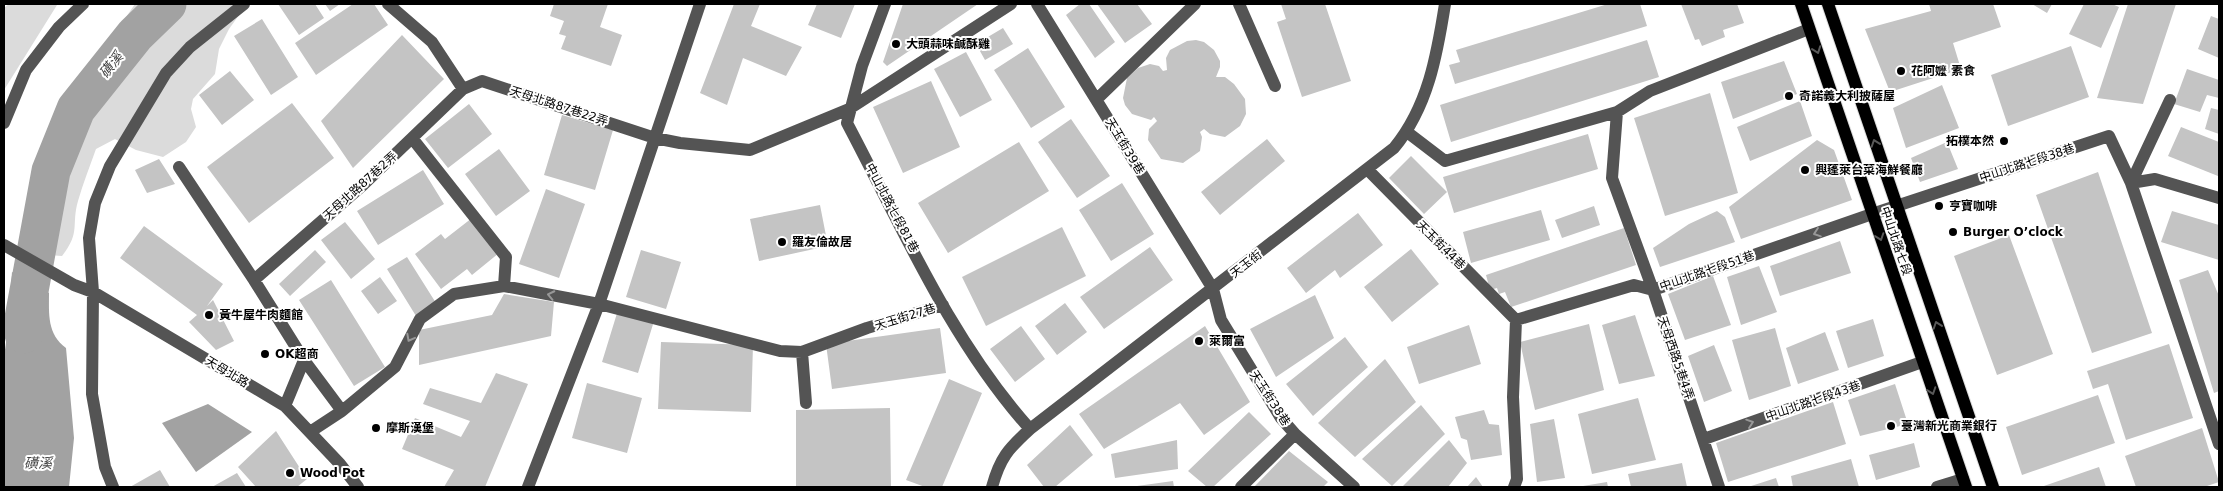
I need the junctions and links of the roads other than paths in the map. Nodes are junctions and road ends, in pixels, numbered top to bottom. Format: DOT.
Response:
graph roads {
  1 [pos="82,4"];
  2 [pos="244,4"];
  3 [pos="388,4"];
  4 [pos="700,4"];
  5 [pos="885,4"];
  6 [pos="1011,4"];
  7 [pos="1037,4"];
  8 [pos="1195,4"];
  9 [pos="1239,4"];
  10 [pos="1445,4"];
  11 [pos="1801,4"];
  12 [pos="1828,4"];
  13 [pos="1809,29"];
  14 [pos="1275,86"];
  15 [pos="463,89"];
  16 [pos="1097,99"];
  17 [pos="2170,100"];
  18 [pos="849,109"];
  19 [pos="1617,112"];
  20 [pos="4,123"];
  21 [pos="1407,132"];
  22 [pos="412,138"];
  23 [pos="655,138"];
  24 [pos="179,167"];
  25 [pos="1367,169"];
  26 [pos="2131,183"];
  27 [pos="2219,198"];
  28 [pos="1896,206"];
  29 [pos="1872,214"];
  30 [pos="4,245"];
  31 [pos="254,280"];
  32 [pos="504,286"];
  33 [pos="1213,289"];
  34 [pos="1653,290"];
  35 [pos="93,292"];
  36 [pos="599,304"];
  37 [pos="943,305"];
  38 [pos="1516,320"];
  39 [pos="802,352"];
  40 [pos="304,360"];
  41 [pos="1922,362"];
  42 [pos="806,403"];
  43 [pos="2214,405"];
  44 [pos="285,406"];
  45 [pos="342,411"];
  46 [pos="1030,429"];
  47 [pos="310,432"];
  48 [pos="1295,434"];
  49 [pos="1704,439"];
  50 [pos="2219,444"];
  51 [pos="1964,483"];
  52 [pos="112,487"];
  53 [pos="358,487"];
  54 [pos="528,487"];
  55 [pos="992,487"];
  56 [pos="1241,487"];
  57 [pos="1354,487"];
  58 [pos="1514,487"];
  59 [pos="1719,487"];
  60 [pos="1937,487"];
  61 [pos="1993,487"];
  1 -- 20 [label="street"];
  2 -- 35 [label="street"];
  3 -- 15 [label="street"];
  4 -- 23 [label="street"];
  5 -- 18 [label="street, 中山北路七段81巷"];
  6 -- 18 [label="street"];
  7 -- 16 [label="street, 天玉街39巷"];
  8 -- 16 [label="street"];
  9 -- 14 [label="street"];
  10 -- 21 [label="street, 天玉街"];
  11 -- 13 [label="main road, 中山北路七段"];
  28 -- 12 [label="main road, 中山北路七段, one-way"];
  13 -- 19 [label="street"];
  13 -- 29 [label="main road, 中山北路七段, one-way"];
  15 -- 22 [label="street, 天母北路87巷2弄"];
  15 -- 23 [label="street, 天母北路87巷22弄"];
  16 -- 33 [label="street, 天玉街39巷"];
  17 -- 26 [label="street"];
  18 -- 23 [label="street"];
  18 -- 37 [label="street, 中山北路七段81巷"];
  19 -- 21 [label="street"];
  19 -- 34 [label="street, 天母西路5巷4弄"];
  21 -- 25 [label="street, 天玉街"];
  22 -- 31 [label="street, 天母北路87巷2弄"];
  22 -- 32 [label="street"];
  23 -- 36 [label="street"];
  24 -- 31 [label="street"];
  25 -- 33 [label="street, 天玉街"];
  25 -- 38 [label="street, 天玉街44巷"];
  26 -- 27 [label="street"];
  26 -- 28 [label="street, 中山北路七段38巷"];
  26 -- 43 [label="street"];
  28 -- 29 [label="street, 中山北路七段51巷"];
  61 -- 28 [label="main road, 中山北路七段, one-way"];
  29 -- 34 [label="street, 中山北路七段51巷, one-way"];
  29 -- 41 [label="main road, 中山北路七段, one-way"];
  30 -- 35 [label="street, 天母北路"];
  31 -- 40 [label="street"];
  36 -- 32 [label="street, one-way"];
  32 -- 45 [label="street, one-way"];
  33 -- 46 [label="street, 天玉街"];
  33 -- 48 [label="street, 天玉街38巷"];
  34 -- 38 [label="street, 中山北路七段51巷"];
  34 -- 49 [label="street, 天母西路5巷4弄"];
  35 -- 44 [label="street, 天母北路"];
  35 -- 52 [label="street"];
  36 -- 39 [label="street"];
  36 -- 54 [label="street"];
  37 -- 39 [label="street, 天玉街27巷"];
  37 -- 46 [label="street, 天玉街27巷"];
  38 -- 58 [label="street"];
  39 -- 42 [label="street"];
  40 -- 44 [label="street"];
  40 -- 45 [label="street"];
  49 -- 41 [label="street, 中山北路七段43巷, one-way"];
  41 -- 51 [label="main road, 中山北路七段, one-way"];
  43 -- 50 [label="street"];
  44 -- 47 [label="street, 天母北路"];
  45 -- 47 [label="street"];
  46 -- 55 [label="street, 天玉街"];
  47 -- 53 [label="street, 天母北路"];
  48 -- 56 [label="street"];
  48 -- 57 [label="street, 天玉街38巷"];
  49 -- 59 [label="street, 天母西路5巷4弄"];
  51 -- 60 [label="street"];
}
